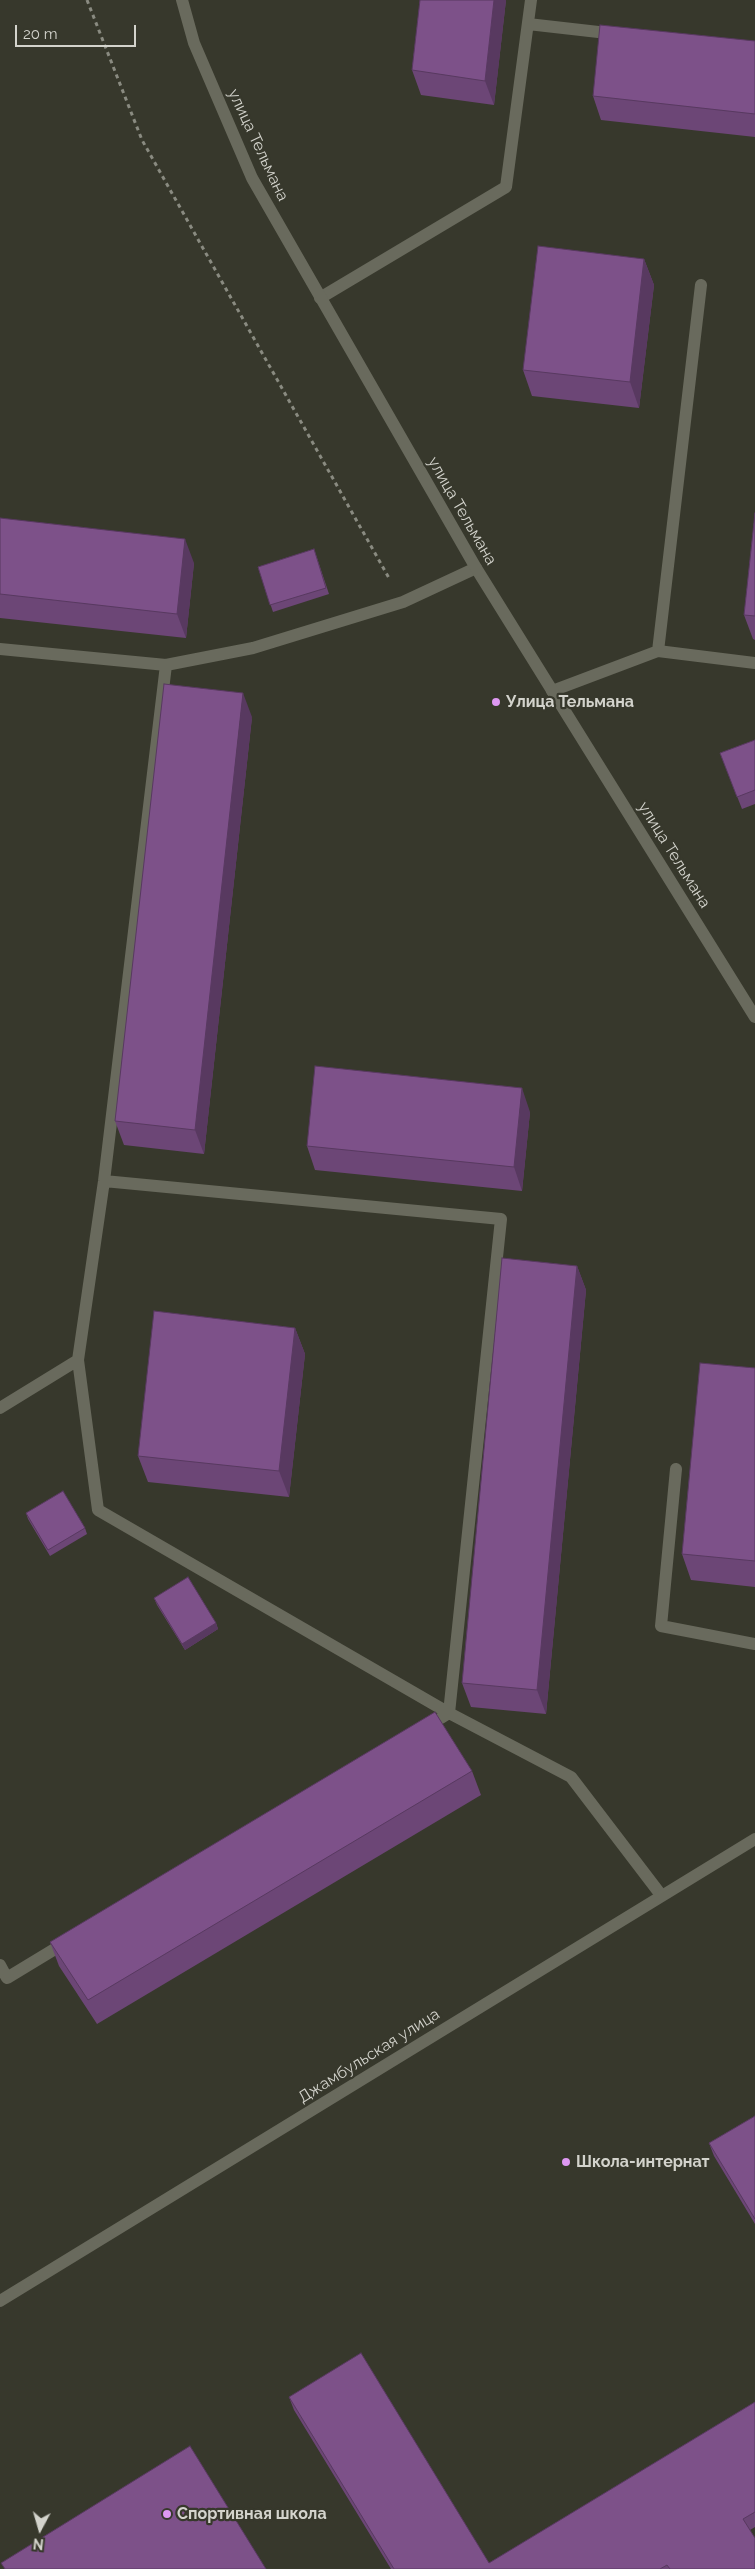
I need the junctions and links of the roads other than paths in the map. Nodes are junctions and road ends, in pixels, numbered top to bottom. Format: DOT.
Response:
graph roads {
  1 [pos="182,0"];
  2 [pos="531,0"];
  3 [pos="528,24"];
  4 [pos="627,35"];
  5 [pos="701,285"];
  6 [pos="320,298"];
  7 [pos="476,568"];
  8 [pos="0,649"];
  9 [pos="658,651"];
  10 [pos="755,663"];
  11 [pos="166,665"];
  12 [pos="552,691"];
  13 [pos="755,1016"];
  14 [pos="104,1181"];
  15 [pos="78,1360"];
  16 [pos="0,1408"];
  17 [pos="676,1469"];
  18 [pos="755,1644"];
  19 [pos="448,1713"];
  20 [pos="432,1724"];
  21 [pos="755,1839"];
  22 [pos="661,1895"];
  23 [pos="75,1937"];
  24 [pos="0,1965"];
  25 [pos="0,2301"];
  1 -- 6 [label="main road, улица Тельмана"];
  2 -- 3 [label="main road"];
  3 -- 4 [label="main road"];
  3 -- 6 [label="main road"];
  5 -- 9 [label="main road"];
  6 -- 7 [label="main road, улица Тельмана"];
  7 -- 11 [label="main road"];
  7 -- 12 [label="main road, улица Тельмана"];
  8 -- 11 [label="main road"];
  9 -- 10 [label="main road"];
  9 -- 12 [label="main road"];
  11 -- 14 [label="main road"];
  12 -- 13 [label="main road, улица Тельмана"];
  14 -- 15 [label="main road"];
  14 -- 19 [label="main road"];
  15 -- 16 [label="main road"];
  15 -- 19 [label="main road"];
  17 -- 18 [label="main road"];
  19 -- 20 [label="main road"];
  19 -- 22 [label="main road"];
  21 -- 22 [label="main road, Джамбульская улица"];
  22 -- 25 [label="main road, Джамбульская улица"];
  23 -- 24 [label="main road"];
}
